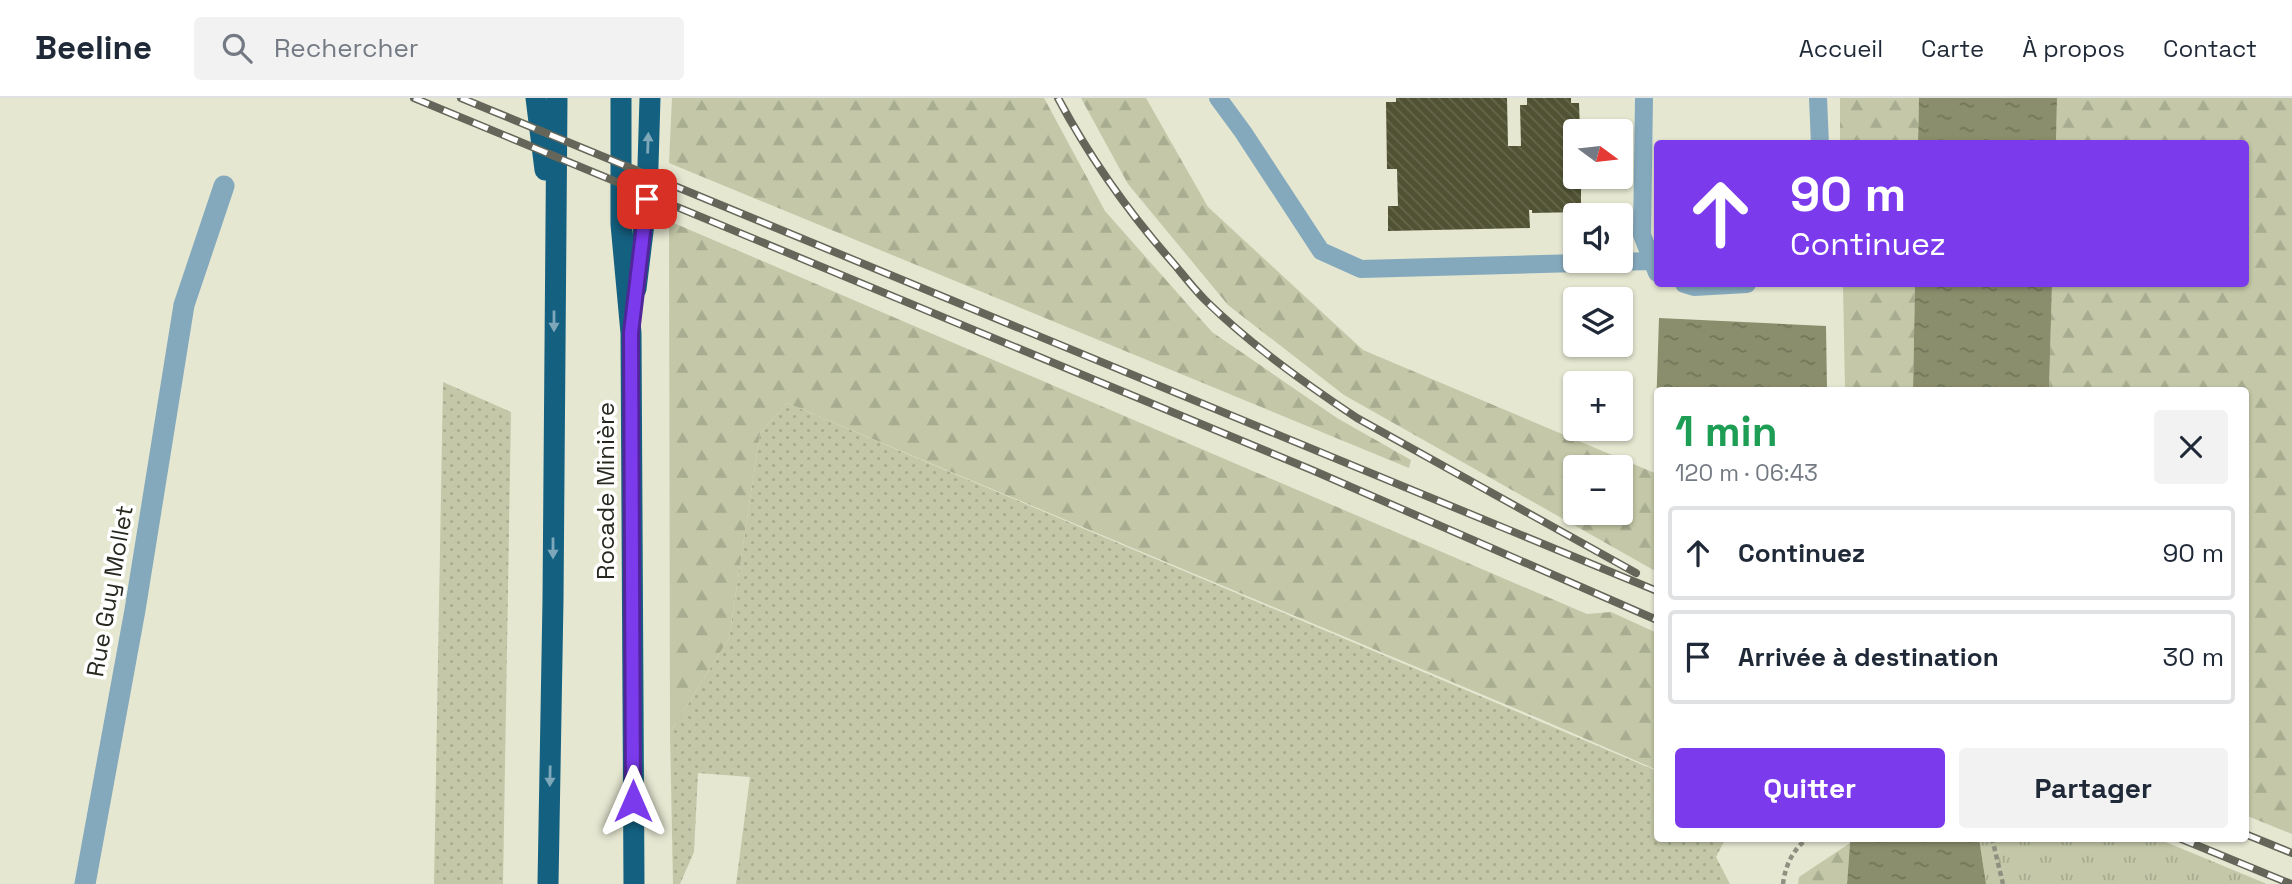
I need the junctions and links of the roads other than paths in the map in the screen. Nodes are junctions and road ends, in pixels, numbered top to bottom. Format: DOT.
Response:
graph roads {
  1 [pos="536,98"];
  2 [pos="557,98"];
  3 [pos="621,98"];
  4 [pos="650,98"];
  5 [pos="1218,98"];
  6 [pos="1644,98"];
  7 [pos="1818,98"];
  8 [pos="1820,140"];
  9 [pos="224,186"];
  10 [pos="555,252"];
  11 [pos="1654,265"];
  12 [pos="1654,267"];
  13 [pos="631,333"];
  14 [pos="85,884"];
  15 [pos="548,884"];
  16 [pos="634,884"];
  1 -- 10 [label="highway"];
  2 -- 10 [label="highway"];
  3 -- 13 [label="highway, Rocade Minière"];
  13 -- 4 [label="highway, one-way"];
  5 -- 12 [label="lane"];
  6 -- 11 [label="lane"];
  7 -- 8 [label="lane"];
  9 -- 14 [label="street, Rue Guy Mollet"];
  10 -- 15 [label="highway, one-way"];
  13 -- 16 [label="highway, Rocade Minière"];
}
